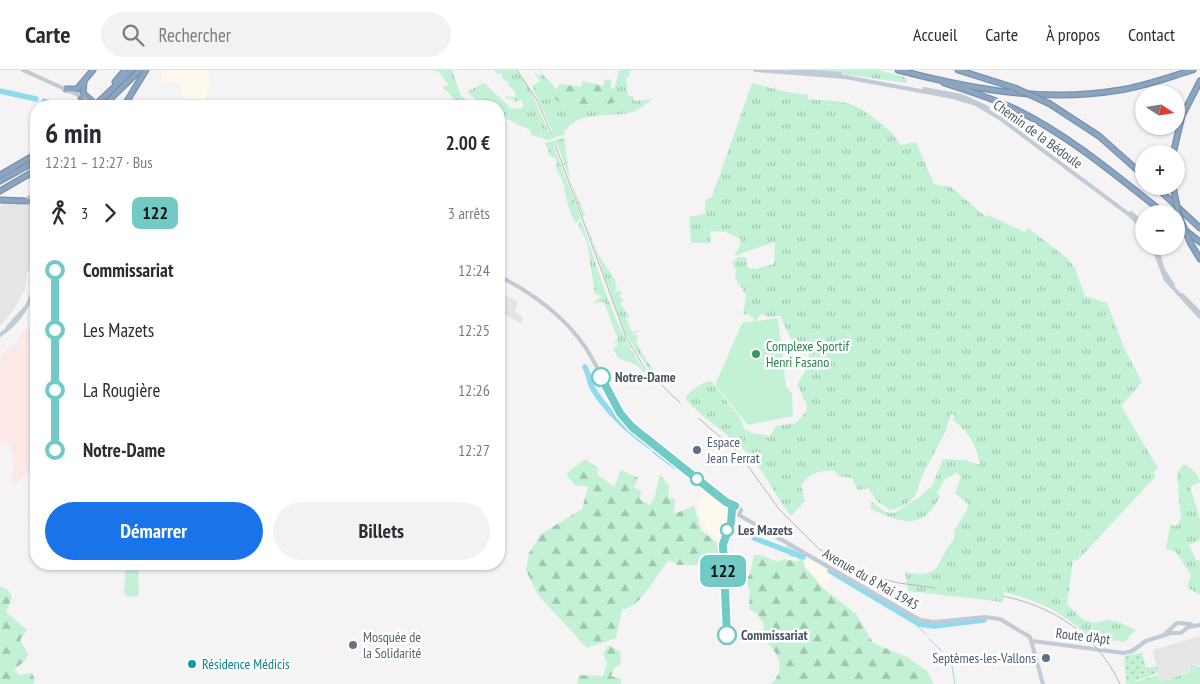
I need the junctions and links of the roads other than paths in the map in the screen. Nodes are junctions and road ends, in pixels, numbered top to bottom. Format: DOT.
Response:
graph roads {
  1 [pos="23,70"];
  2 [pos="93,70"];
  3 [pos="125,70"];
  4 [pos="132,70"];
  5 [pos="140,70"];
  6 [pos="146,70"];
  7 [pos="755,70"];
  8 [pos="790,70"];
  9 [pos="898,70"];
  10 [pos="958,70"];
  11 [pos="1193,70"];
  12 [pos="929,78"];
  13 [pos="85,80"];
  14 [pos="1200,81"];
  15 [pos="77,89"];
  16 [pos="66,90"];
  17 [pos="106,94"];
  18 [pos="79,97"];
  19 [pos="81,100"];
  20 [pos="84,100"];
  21 [pos="89,100"];
  22 [pos="99,100"];
  23 [pos="109,100"];
  24 [pos="128,100"];
  25 [pos="1176,145"];
  26 [pos="30,156"];
  27 [pos="30,164"];
  28 [pos="1135,168"];
  29 [pos="0,174"];
  30 [pos="30,174"];
  31 [pos="0,181"];
  32 [pos="0,191"];
  33 [pos="1165,195"];
  34 [pos="1176,195"];
  35 [pos="0,200"];
  36 [pos="30,204"];
  37 [pos="1154,205"];
  38 [pos="1135,218"];
  39 [pos="1135,221"];
  40 [pos="1200,228"];
  41 [pos="1185,230"];
  42 [pos="1200,242"];
  43 [pos="1157,255"];
  44 [pos="1157,255"];
  45 [pos="1200,259"];
  46 [pos="505,279"];
  47 [pos="30,298"];
  48 [pos="1200,314"];
  49 [pos="1200,318"];
  50 [pos="0,334"];
  51 [pos="733,507"];
  52 [pos="741,510"];
  53 [pos="739,514"];
  54 [pos="748,518"];
  55 [pos="1200,624"];
  56 [pos="1174,627"];
  57 [pos="1186,627"];
  58 [pos="1176,633"];
  59 [pos="1032,641"];
  60 [pos="1132,651"];
  61 [pos="1043,684"];
  1 -- 16 [label="street"];
  2 -- 13 [label="highway"];
  3 -- 17 [label="highway"];
  4 -- 17 [label="highway"];
  5 -- 23 [label="highway"];
  6 -- 24 [label="highway"];
  7 -- 39 [label="street, Chemin de la Bédoule"];
  8 -- 38 [label="street, Chemin de la Bédoule"];
  9 -- 12 [label="highway"];
  10 -- 28 [label="highway, bridge"];
  11 -- 12 [label="highway"];
  12 -- 37 [label="highway"];
  13 -- 15 [label="highway"];
  13 -- 21 [label="highway"];
  14 -- 25 [label="highway"];
  15 -- 16 [label="highway"];
  15 -- 18 [label="highway"];
  16 -- 18 [label="street"];
  17 -- 22 [label="highway, bridge"];
  18 -- 19 [label="highway"];
  18 -- 20 [label="street"];
  26 -- 29 [label="highway"];
  27 -- 31 [label="highway"];
  30 -- 32 [label="highway"];
  33 -- 40 [label="highway"];
  34 -- 45 [label="highway, bridge"];
  35 -- 36 [label="highway"];
  41 -- 42 [label="highway"];
  43 -- 48 [label="street"];
  44 -- 49 [label="street"];
  46 -- 51 [label="street"];
  47 -- 50 [label="street"];
  51 -- 52 [label="street, Avenue du 8 Mai 1945"];
  51 -- 53 [label="street, Avenue du 8 Mai 1945"];
  52 -- 53 [label="street"];
  52 -- 54 [label="street, Avenue du 8 Mai 1945"];
  53 -- 54 [label="street, Avenue du 8 Mai 1945"];
  54 -- 59 [label="street, Avenue du 8 Mai 1945"];
  55 -- 57 [label="street"];
  56 -- 57 [label="street"];
  56 -- 58 [label="street"];
  56 -- 60 [label="street"];
  57 -- 58 [label="street, Route d'Apt"];
  58 -- 60 [label="street, Route d'Apt"];
  59 -- 60 [label="street, Route d'Apt"];
  59 -- 61 [label="street"];
}
